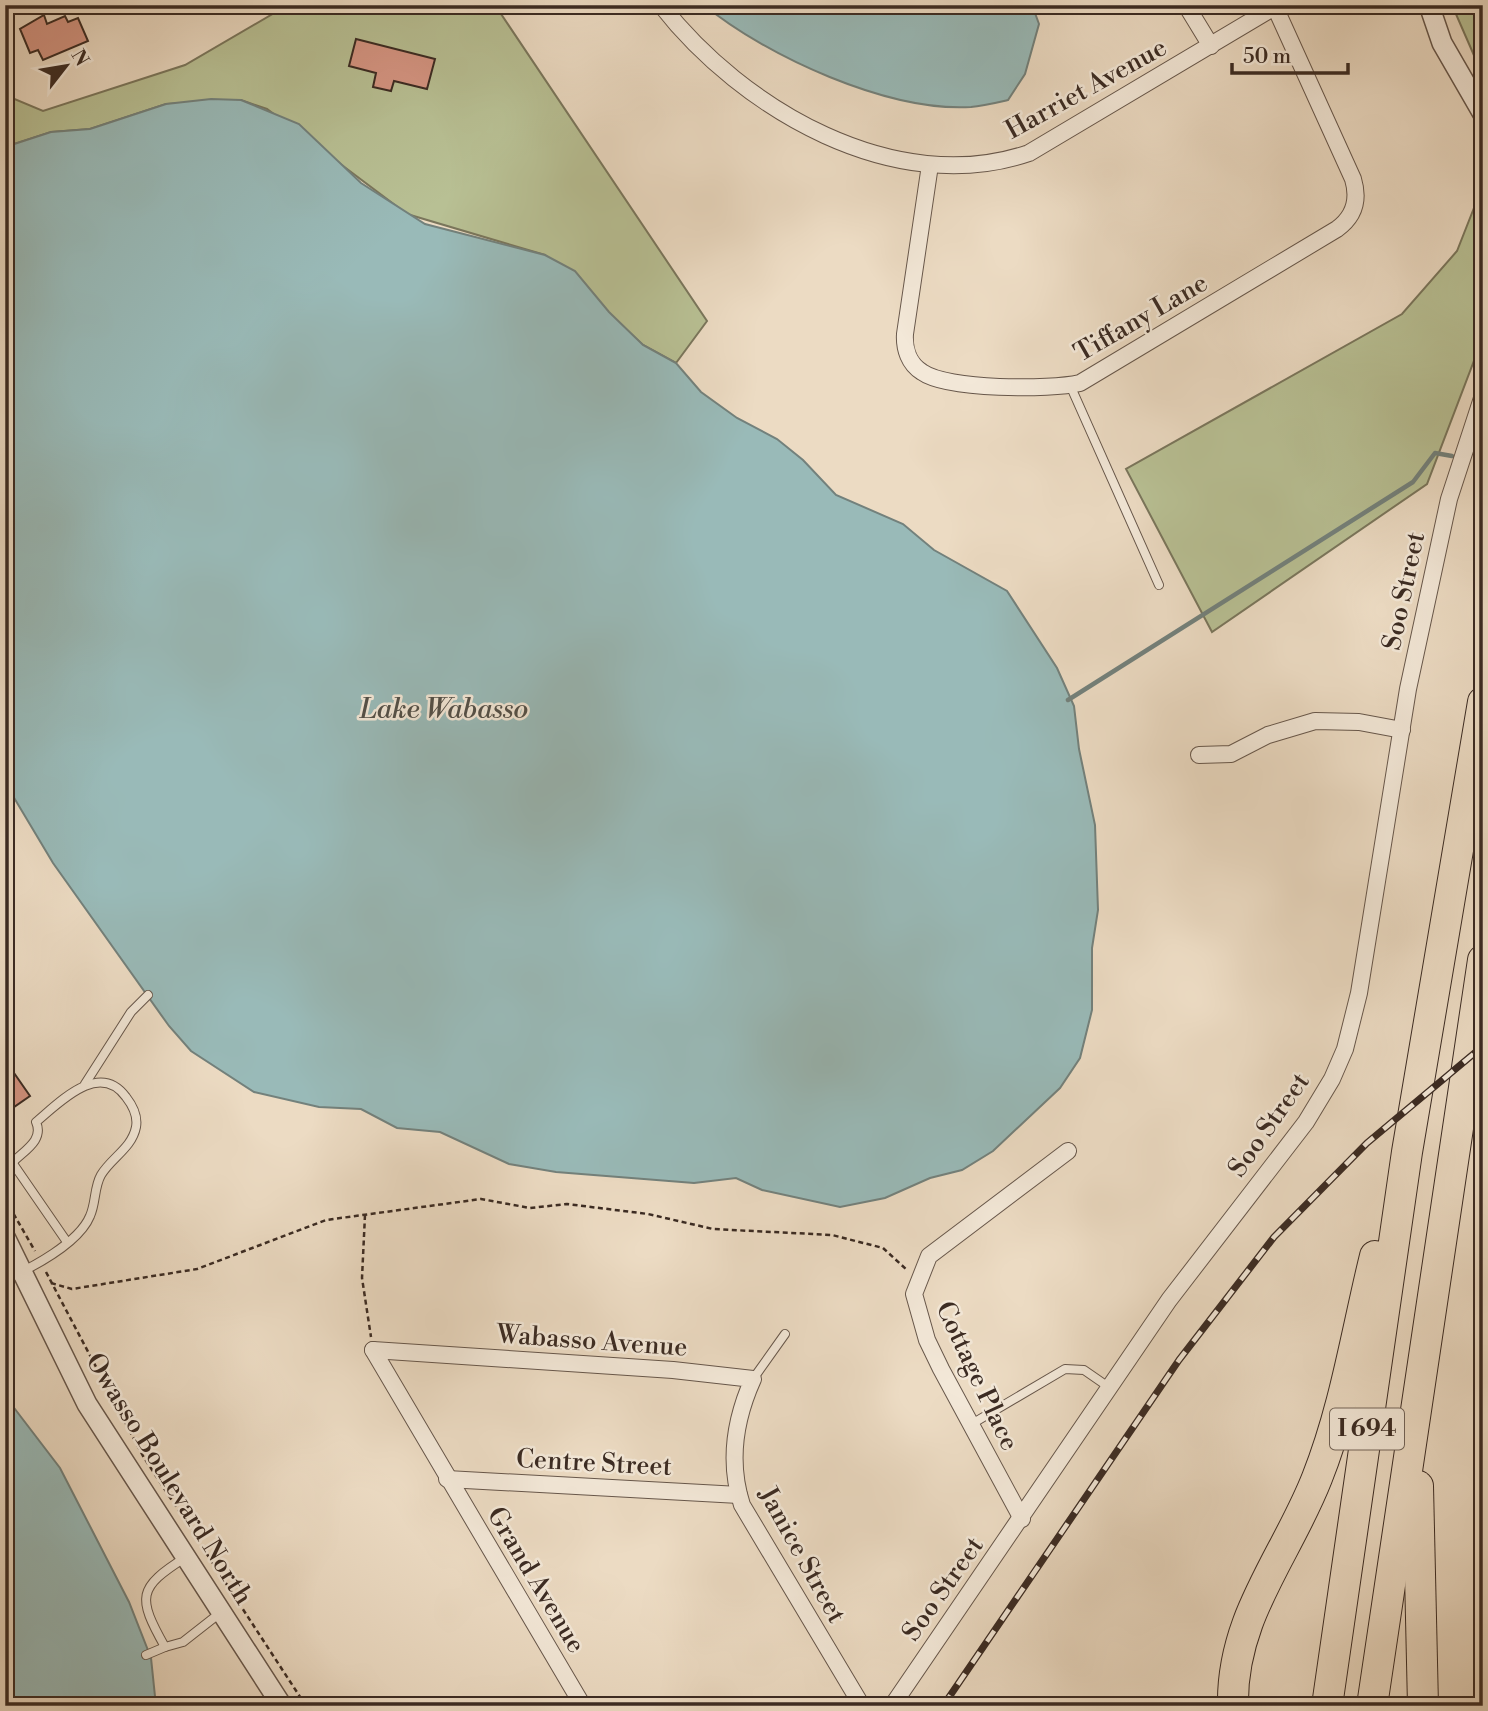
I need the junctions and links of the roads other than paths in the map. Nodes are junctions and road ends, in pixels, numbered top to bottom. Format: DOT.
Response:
graph roads {
  1 [pos="661,5"];
  2 [pos="1186,5"];
  3 [pos="1429,5"];
  4 [pos="1277,6"];
  5 [pos="1210,46"];
  6 [pos="1483,114"];
  7 [pos="930,165"];
  8 [pos="1070,385"];
  9 [pos="1483,395"];
  10 [pos="1159,584"];
  11 [pos="1483,702"];
  12 [pos="1402,730"];
  13 [pos="1199,755"];
  14 [pos="1483,960"];
  15 [pos="148,995"];
  16 [pos="85,1084"];
  17 [pos="5,1152"];
  18 [pos="1068,1152"];
  19 [pos="1407,1152"];
  20 [pos="13,1161"];
  21 [pos="5,1237"];
  22 [pos="67,1242"];
  23 [pos="24,1271"];
  24 [pos="5,1280"];
  25 [pos="785,1334"];
  26 [pos="373,1350"];
  27 [pos="753,1379"];
  28 [pos="1110,1388"];
  29 [pos="1416,1404"];
  30 [pos="970,1425"];
  31 [pos="447,1479"];
  32 [pos="739,1495"];
  33 [pos="1022,1519"];
  34 [pos="186,1558"];
  35 [pos="222,1612"];
  36 [pos="165,1647"];
  37 [pos="146,1655"];
  38 [pos="282,1706"];
  39 [pos="583,1706"];
  40 [pos="862,1706"];
  41 [pos="892,1706"];
  42 [pos="1233,1706"];
  43 [pos="1327,1706"];
  44 [pos="1372,1706"];
  45 [pos="1423,1706"];
  1 -- 7 [label="street, Harriet Avenue"];
  2 -- 5 [label="street"];
  3 -- 6 [label="street"];
  4 -- 5 [label="street, Harriet Avenue"];
  4 -- 8 [label="street, Tiffany Lane"];
  5 -- 7 [label="street, Harriet Avenue"];
  7 -- 8 [label="street, Tiffany Lane"];
  8 -- 10 [label="lane"];
  9 -- 12 [label="street, Soo Street"];
  11 -- 19 [label="highway, I 694"];
  12 -- 13 [label="street"];
  12 -- 28 [label="street, Soo Street"];
  14 -- 29 [label="highway, I 694"];
  15 -- 16 [label="lane"];
  16 -- 20 [label="lane"];
  16 -- 22 [label="lane"];
  17 -- 20 [label="lane"];
  18 -- 30 [label="street, Cottage Place"];
  19 -- 42 [label="highway"];
  19 -- 43 [label="highway, I 694"];
  20 -- 22 [label="lane"];
  21 -- 23 [label="street, Owasso Boulevard North"];
  22 -- 23 [label="lane"];
  23 -- 24 [label="lane"];
  23 -- 34 [label="street, Owasso Boulevard North"];
  25 -- 27 [label="lane"];
  26 -- 27 [label="street, Wabasso Avenue"];
  26 -- 31 [label="street, Grand Avenue"];
  27 -- 32 [label="street, Janice Street"];
  28 -- 30 [label="lane"];
  28 -- 33 [label="street, Soo Street"];
  29 -- 44 [label="highway, I 694"];
  29 -- 45 [label="highway"];
  30 -- 33 [label="street, Cottage Place"];
  31 -- 32 [label="street, Centre Street"];
  31 -- 39 [label="street, Grand Avenue"];
  32 -- 40 [label="street, Janice Street"];
  33 -- 41 [label="street, Soo Street"];
  34 -- 35 [label="street, Owasso Boulevard North"];
  34 -- 36 [label="lane"];
  35 -- 36 [label="lane"];
  35 -- 38 [label="street, Owasso Boulevard North"];
  36 -- 37 [label="lane"];
}
